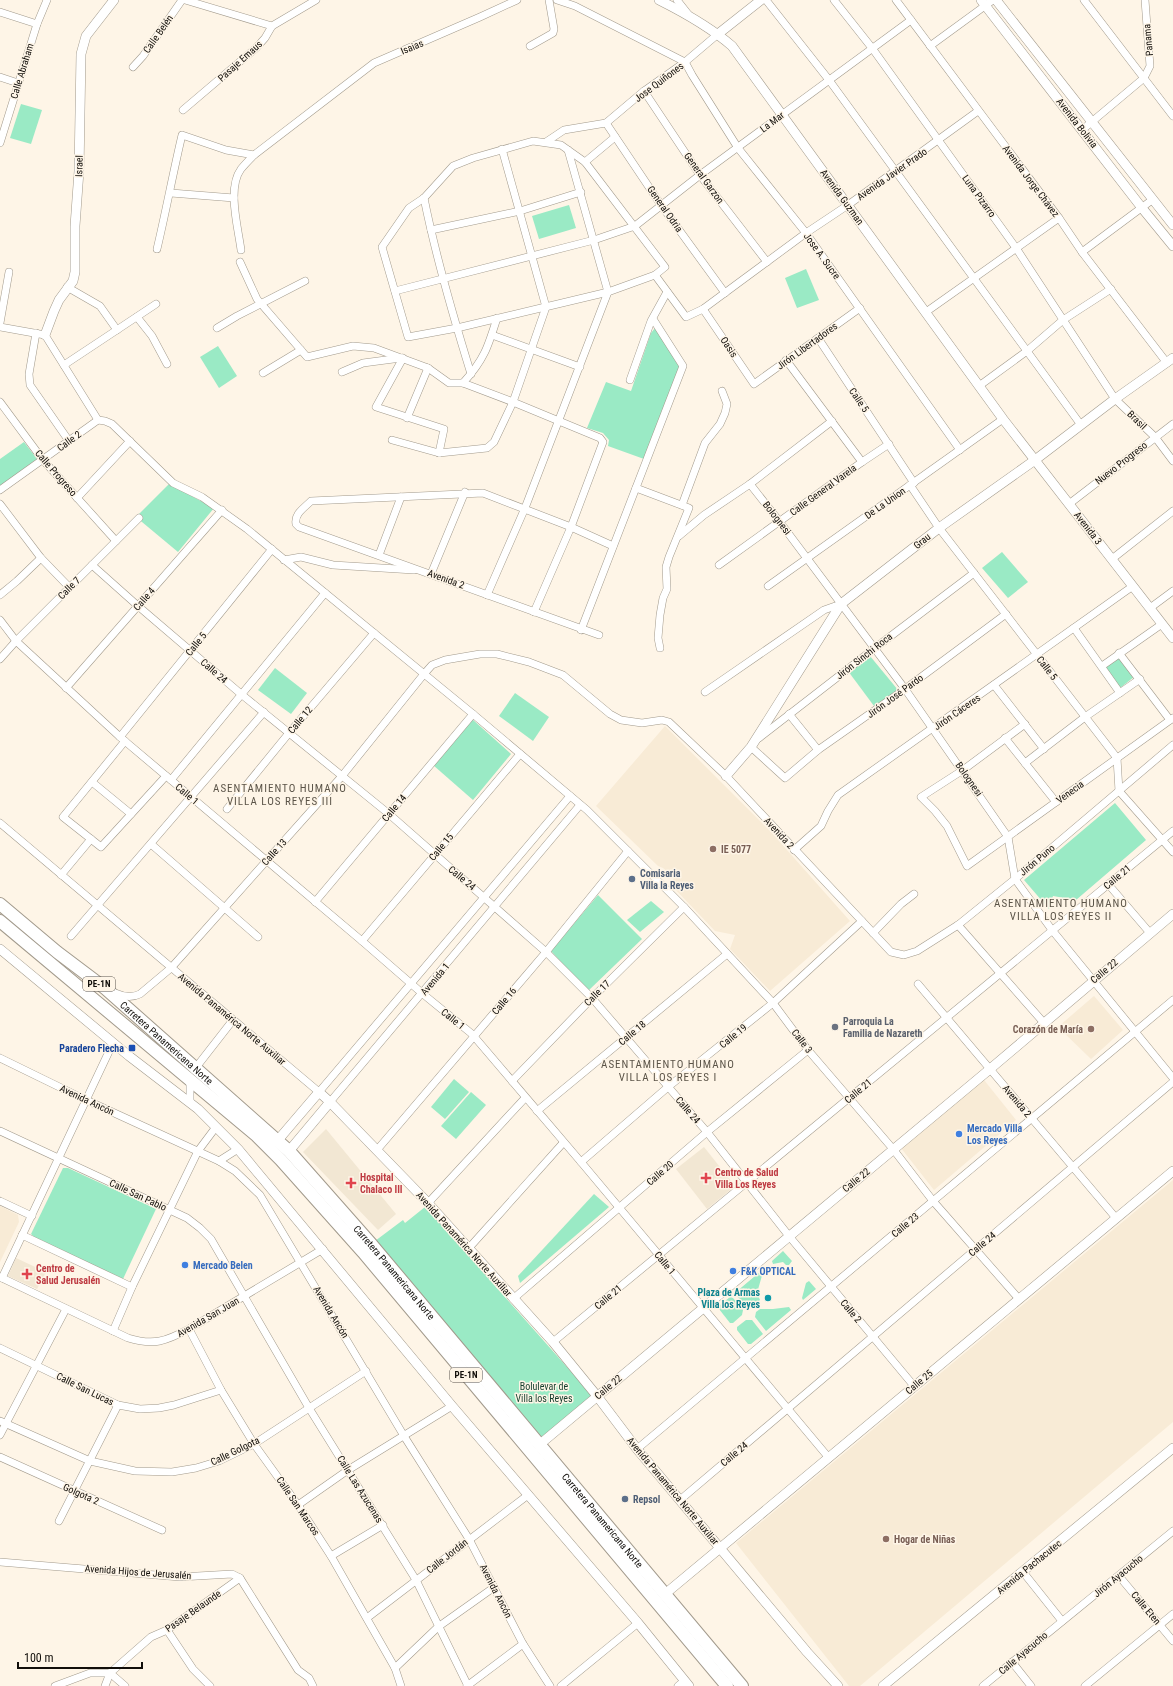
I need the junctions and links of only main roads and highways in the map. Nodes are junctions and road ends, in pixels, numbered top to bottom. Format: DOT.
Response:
graph roads {
  1 [pos="0,904"];
  2 [pos="0,921"];
  3 [pos="727,1686"];
  4 [pos="742,1686"];
  1 -- 4 [label="highway, Carretera Panamericana Norte / PE-1N"];
  2 -- 3 [label="highway, Carretera Panamericana Norte / PE-1N"];
}
